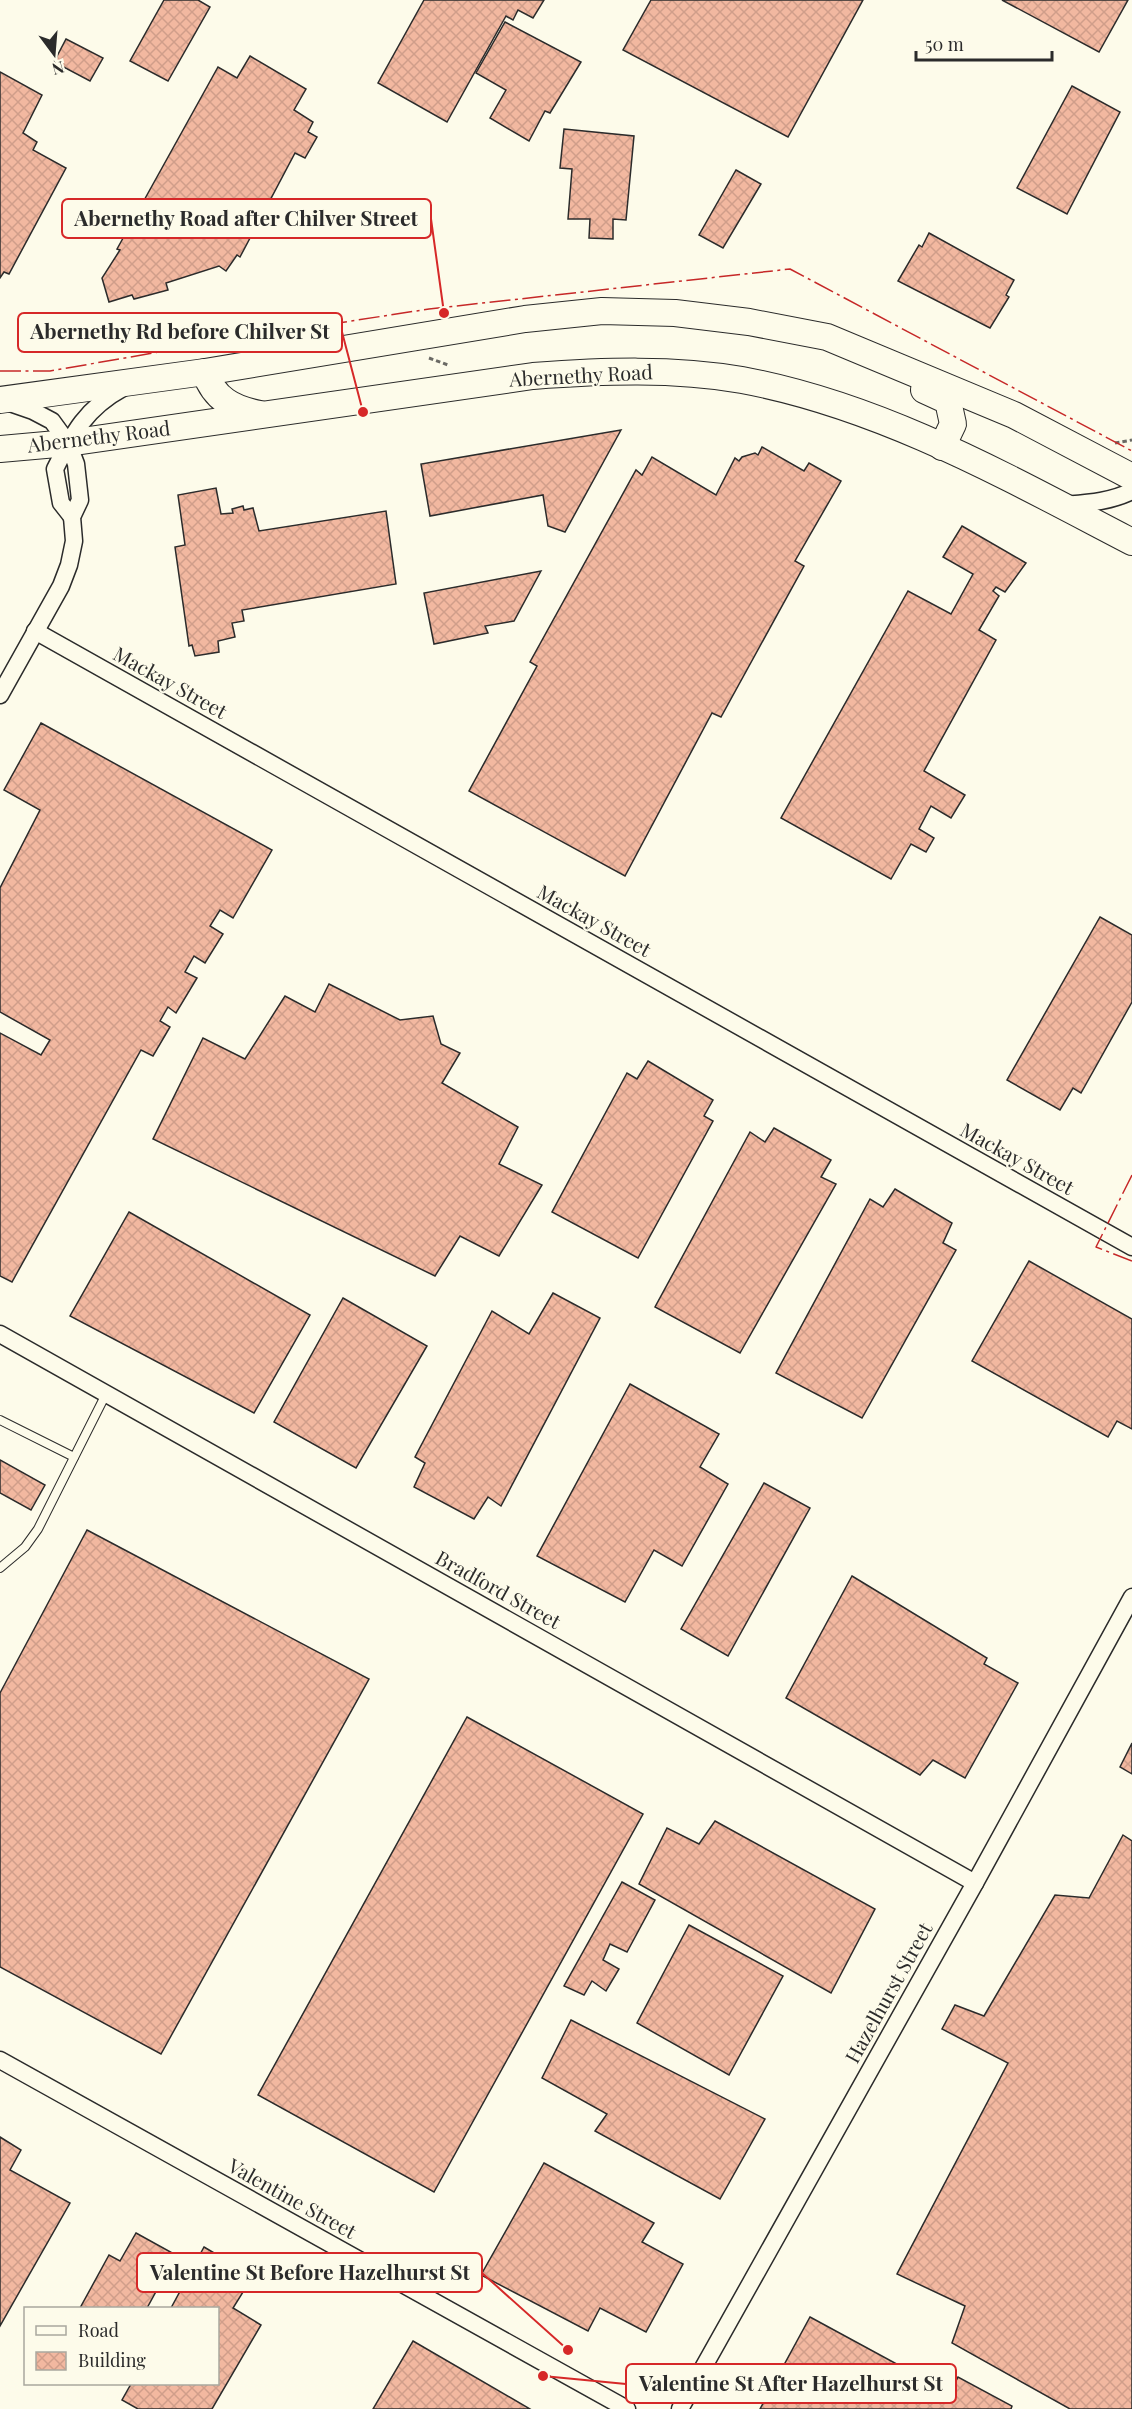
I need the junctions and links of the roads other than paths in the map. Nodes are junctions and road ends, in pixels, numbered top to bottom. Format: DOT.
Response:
graph roads {
  1 [pos="899,368"];
  2 [pos="205,372"];
  3 [pos="135,381"];
  4 [pos="0,400"];
  5 [pos="266,415"];
  6 [pos="68,443"];
  7 [pos="942,447"];
  8 [pos="0,449"];
  9 [pos="1132,477"];
  10 [pos="1132,491"];
  11 [pos="1061,505"];
  12 [pos="1132,542"];
  13 [pos="35,631"];
  14 [pos="0,695"];
  15 [pos="1132,1247"];
  16 [pos="0,1334"];
  17 [pos="106,1394"];
  18 [pos="0,1420"];
  19 [pos="74,1457"];
  20 [pos="0,1568"];
  21 [pos="1132,1597"];
  22 [pos="975,1883"];
  23 [pos="0,2060"];
  24 [pos="627,2409"];
  25 [pos="680,2409"];
  1 -- 2 [label="main road"];
  1 -- 7 [label="main road"];
  1 -- 9 [label="main road"];
  2 -- 3 [label="main road"];
  2 -- 5 [label="main road"];
  3 -- 4 [label="main road"];
  3 -- 6 [label="street"];
  4 -- 6 [label="street"];
  5 -- 6 [label="main road, Abernethy Road"];
  5 -- 7 [label="main road, Abernethy Road"];
  6 -- 8 [label="main road, Abernethy Road"];
  6 -- 13 [label="street"];
  7 -- 11 [label="main road, Abernethy Road"];
  10 -- 11 [label="street"];
  11 -- 12 [label="main road, Abernethy Road"];
  13 -- 14 [label="street"];
  13 -- 15 [label="street, Mackay Street"];
  16 -- 17 [label="street, Bradford Street"];
  17 -- 19 [label="lane"];
  17 -- 22 [label="street, Bradford Street"];
  18 -- 19 [label="lane"];
  19 -- 20 [label="lane"];
  21 -- 22 [label="street, Hazelhurst Street"];
  22 -- 25 [label="street, Hazelhurst Street"];
  23 -- 24 [label="street, Valentine Street"];
}
